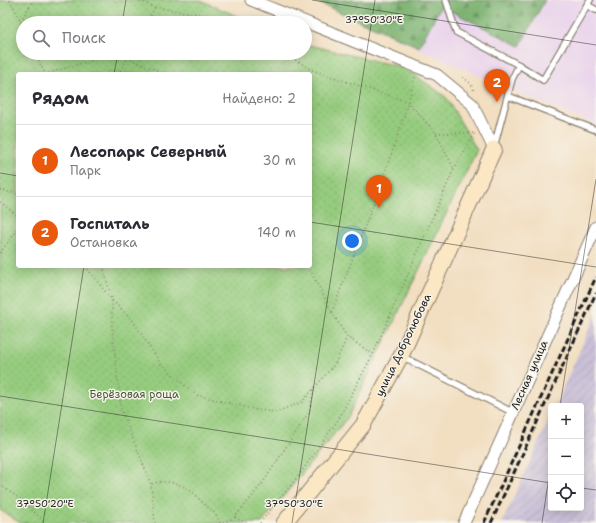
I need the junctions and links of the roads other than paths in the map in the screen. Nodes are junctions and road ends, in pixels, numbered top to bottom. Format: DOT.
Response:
graph roads {
  1 [pos="251,0"];
  2 [pos="446,0"];
  3 [pos="588,2"];
  4 [pos="596,10"];
  5 [pos="291,16"];
  6 [pos="312,25"];
  7 [pos="519,65"];
  8 [pos="508,96"];
  9 [pos="596,130"];
  10 [pos="494,149"];
  11 [pos="596,227"];
  12 [pos="400,356"];
  13 [pos="512,412"];
  14 [pos="284,523"];
  15 [pos="464,523"];
  1 -- 5 [label="street"];
  2 -- 7 [label="lane"];
  3 -- 4 [label="lane"];
  3 -- 7 [label="lane"];
  6 -- 10 [label="street"];
  7 -- 8 [label="lane"];
  8 -- 9 [label="lane"];
  8 -- 10 [label="lane"];
  10 -- 12 [label="street, улица Добролюбова"];
  11 -- 13 [label="street, Лесная улица"];
  12 -- 13 [label="lane"];
  12 -- 14 [label="street, улица Добролюбова"];
  13 -- 15 [label="street, Лесная улица"];
}
